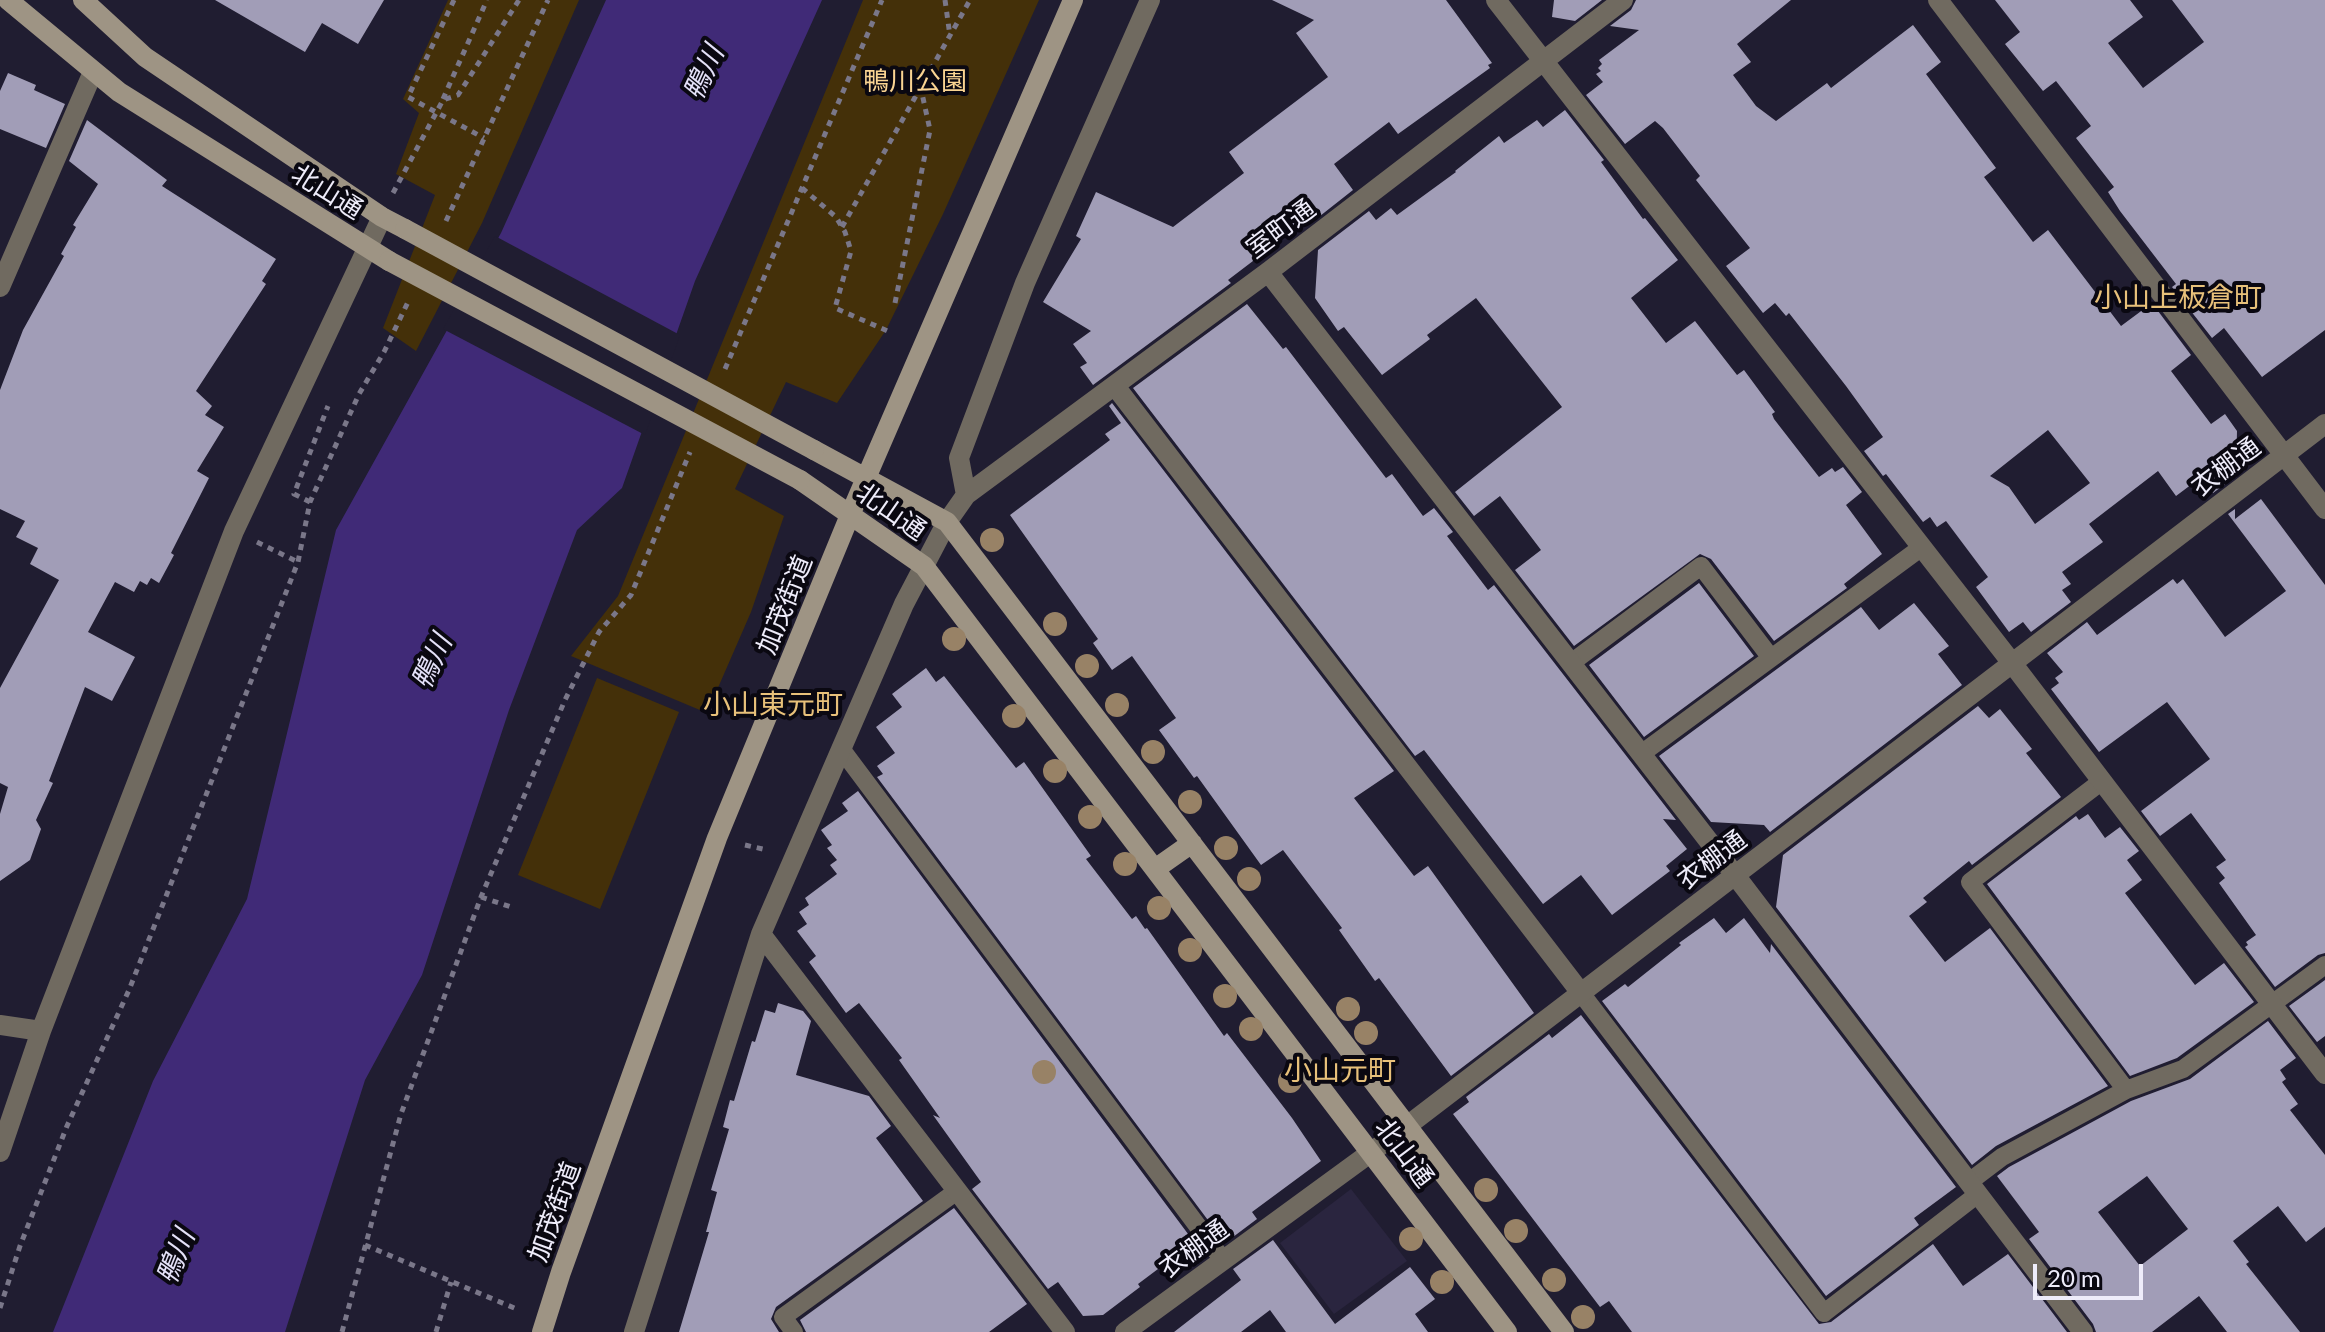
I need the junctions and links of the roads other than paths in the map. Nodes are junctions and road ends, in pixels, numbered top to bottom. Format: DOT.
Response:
graph roads {
  1 [pos="8,0"];
  2 [pos="83,0"];
  3 [pos="1073,0"];
  4 [pos="1150,0"];
  5 [pos="1496,0"];
  6 [pos="1623,0"];
  7 [pos="1938,0"];
  8 [pos="1544,61"];
  9 [pos="93,72"];
  10 [pos="382,217"];
  11 [pos="367,248"];
  12 [pos="1268,272"];
  13 [pos="0,287"];
  14 [pos="1115,386"];
  15 [pos="2325,424"];
  16 [pos="2284,455"];
  17 [pos="867,478"];
  18 [pos="966,495"];
  19 [pos="2325,509"];
  20 [pos="850,515"];
  21 [pos="947,522"];
  22 [pos="1922,547"];
  23 [pos="924,566"];
  24 [pos="1771,658"];
  25 [pos="1571,663"];
  26 [pos="2012,663"];
  27 [pos="842,750"];
  28 [pos="1641,754"];
  29 [pos="2102,781"];
  30 [pos="1192,843"];
  31 [pos="1155,869"];
  32 [pos="1735,875"];
  33 [pos="761,934"];
  34 [pos="2325,965"];
  35 [pos="1581,993"];
  36 [pos="2272,1004"];
  37 [pos="0,1025"];
  38 [pos="41,1031"];
  39 [pos="2325,1074"];
  40 [pos="2126,1090"];
  41 [pos="1407,1126"];
  42 [pos="0,1152"];
  43 [pos="1370,1153"];
  44 [pos="1974,1188"];
  45 [pos="957,1191"];
  46 [pos="1223,1260"];
  47 [pos="542,1332"];
  48 [pos="634,1332"];
  49 [pos="794,1332"];
  50 [pos="1065,1332"];
  51 [pos="1125,1332"];
  52 [pos="1507,1332"];
  53 [pos="1564,1332"];
  54 [pos="2083,1332"];
  1 -- 9 [label="street, 北山通"];
  2 -- 10 [label="street, 北山通"];
  3 -- 17 [label="street, 加茂街道"];
  4 -- 18 [label="street"];
  5 -- 8 [label="street"];
  6 -- 8 [label="street, 室町通"];
  7 -- 16 [label="street"];
  8 -- 12 [label="street, 室町通"];
  8 -- 22 [label="street"];
  9 -- 11 [label="street, 北山通"];
  9 -- 13 [label="street"];
  10 -- 11 [label="street"];
  10 -- 17 [label="street, 北山通, bridge"];
  11 -- 20 [label="street, 北山通, bridge"];
  11 -- 38 [label="street"];
  12 -- 14 [label="street, 室町通"];
  12 -- 25 [label="street"];
  14 -- 18 [label="street, 室町通"];
  14 -- 35 [label="street"];
  15 -- 16 [label="street, 衣棚通"];
  16 -- 19 [label="street"];
  16 -- 26 [label="street, 衣棚通"];
  17 -- 20 [label="street, 加茂街道"];
  17 -- 21 [label="street, 北山通"];
  18 -- 21 [label="street, 室町通"];
  20 -- 23 [label="street, 北山通"];
  20 -- 47 [label="street, 加茂街道"];
  21 -- 23 [label="street, 室町通"];
  21 -- 30 [label="street, 北山通"];
  22 -- 24 [label="lane"];
  22 -- 26 [label="street"];
  23 -- 27 [label="street, 室町通"];
  23 -- 31 [label="street, 北山通"];
  24 -- 25 [label="lane"];
  24 -- 28 [label="lane"];
  25 -- 28 [label="street"];
  26 -- 29 [label="street"];
  26 -- 32 [label="street, 衣棚通"];
  27 -- 33 [label="street, 室町通"];
  27 -- 46 [label="lane"];
  28 -- 32 [label="street"];
  29 -- 36 [label="street"];
  29 -- 40 [label="lane"];
  30 -- 31 [label="street"];
  30 -- 41 [label="street, 北山通"];
  31 -- 43 [label="street, 北山通"];
  32 -- 35 [label="street, 衣棚通"];
  32 -- 44 [label="street"];
  33 -- 45 [label="street"];
  33 -- 48 [label="street, 室町通"];
  34 -- 36 [label="lane"];
  35 -- 41 [label="street, 衣棚通"];
  35 -- 44 [label="lane"];
  36 -- 39 [label="street"];
  36 -- 40 [label="lane"];
  37 -- 38 [label="street"];
  38 -- 42 [label="street"];
  40 -- 44 [label="lane"];
  41 -- 43 [label="street, 衣棚通"];
  41 -- 53 [label="street, 北山通"];
  43 -- 46 [label="street, 衣棚通"];
  43 -- 52 [label="street, 北山通"];
  44 -- 54 [label="street"];
  45 -- 49 [label="lane"];
  45 -- 50 [label="street"];
  46 -- 51 [label="street, 衣棚通"];
}
